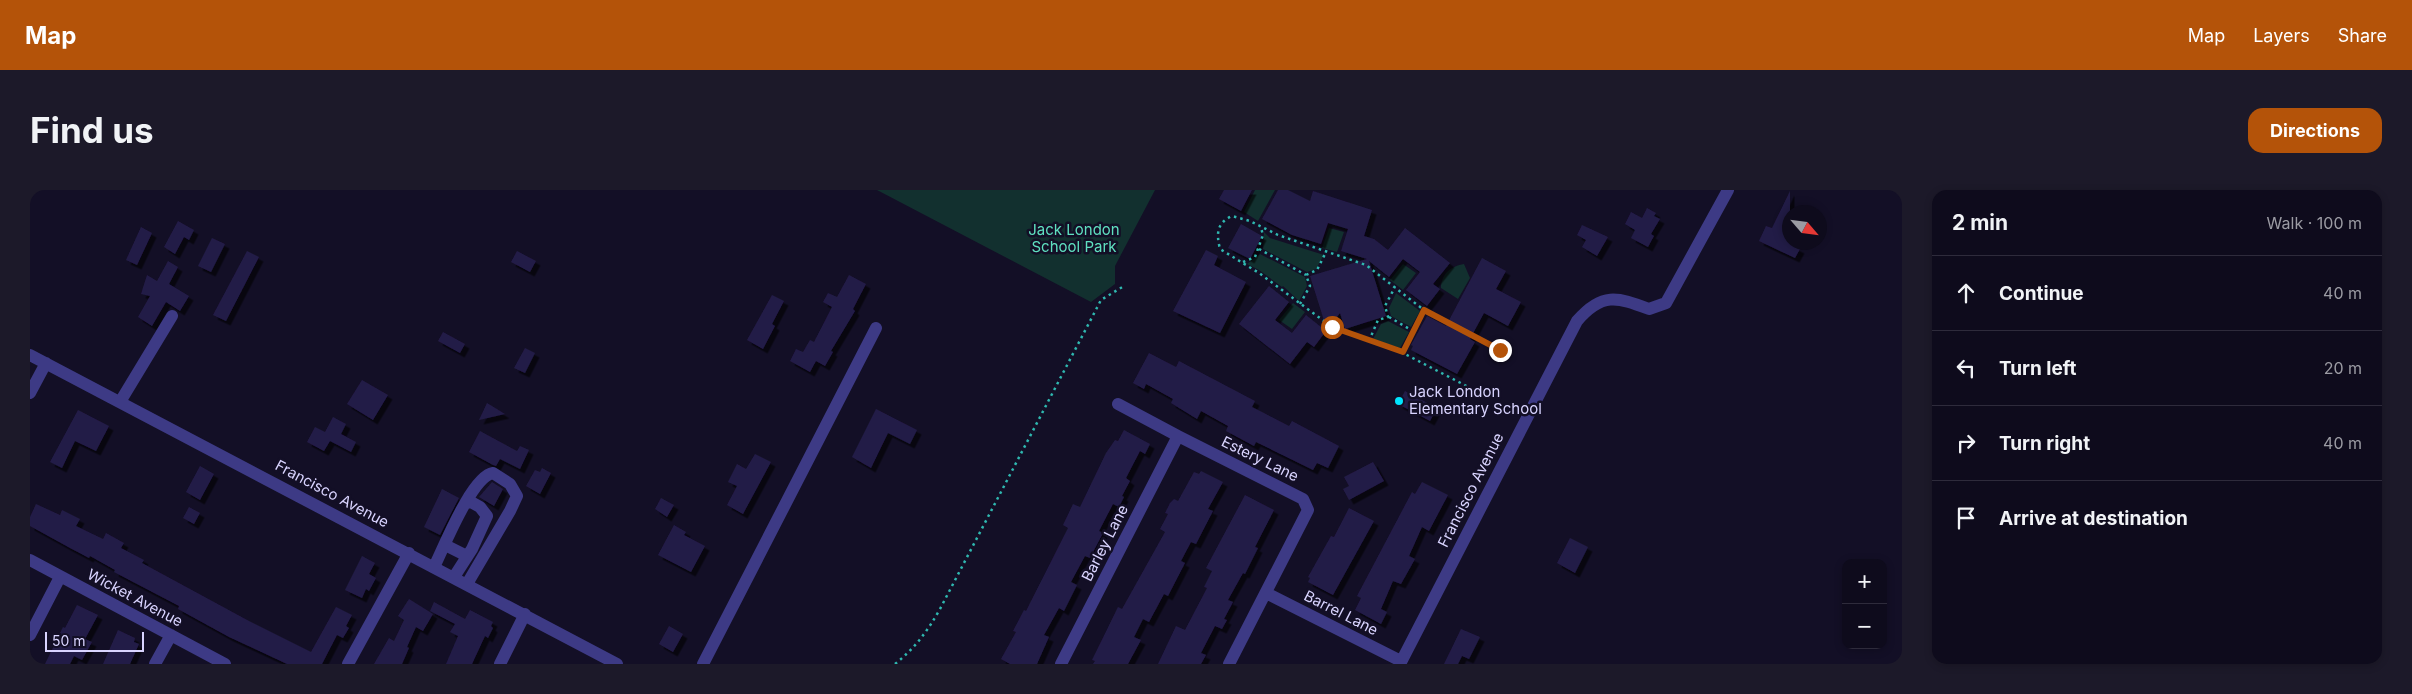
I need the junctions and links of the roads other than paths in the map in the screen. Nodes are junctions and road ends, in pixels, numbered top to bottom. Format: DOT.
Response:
graph roads {
  1 [pos="1728,190"];
  2 [pos="172,316"];
  3 [pos="876,328"];
  4 [pos="30,355"];
  5 [pos="46,363"];
  6 [pos="30,393"];
  7 [pos="120,402"];
  8 [pos="1118,404"];
  9 [pos="1178,436"];
  10 [pos="466,503"];
  11 [pos="445,545"];
  12 [pos="409,553"];
  13 [pos="468,556"];
  14 [pos="30,560"];
  15 [pos="434,567"];
  16 [pos="60,577"];
  17 [pos="454,577"];
  18 [pos="467,584"];
  19 [pos="1266,593"];
  20 [pos="525,614"];
  21 [pos="30,635"];
  22 [pos="171,635"];
  23 [pos="1401,662"];
  24 [pos="155,664"];
  25 [pos="225,664"];
  26 [pos="348,664"];
  27 [pos="500,664"];
  28 [pos="618,664"];
  29 [pos="703,664"];
  30 [pos="1062,664"];
  31 [pos="1229,664"];
  1 -- 23 [label="street, Francisco Avenue"];
  2 -- 7 [label="street"];
  3 -- 29 [label="street"];
  4 -- 5 [label="street, Francisco Avenue"];
  5 -- 6 [label="street"];
  5 -- 7 [label="street, Francisco Avenue"];
  7 -- 12 [label="street, Francisco Avenue"];
  8 -- 9 [label="street, Estery Lane"];
  9 -- 19 [label="street, Estery Lane"];
  9 -- 30 [label="street, Barley Lane"];
  10 -- 11 [label="street"];
  10 -- 13 [label="street"];
  10 -- 18 [label="street"];
  11 -- 13 [label="street"];
  11 -- 15 [label="street"];
  12 -- 15 [label="street, Francisco Avenue"];
  12 -- 26 [label="street"];
  13 -- 17 [label="street"];
  14 -- 16 [label="street, Wicket Avenue"];
  15 -- 17 [label="street, Francisco Avenue"];
  16 -- 21 [label="street"];
  16 -- 22 [label="street, Wicket Avenue"];
  17 -- 18 [label="street, Francisco Avenue"];
  18 -- 20 [label="street, Francisco Avenue"];
  19 -- 23 [label="street, Barrel Lane"];
  19 -- 31 [label="street, Estery Lane"];
  20 -- 27 [label="street"];
  20 -- 28 [label="street, Francisco Avenue"];
  22 -- 24 [label="street"];
  22 -- 25 [label="street, Wicket Avenue"];
}
